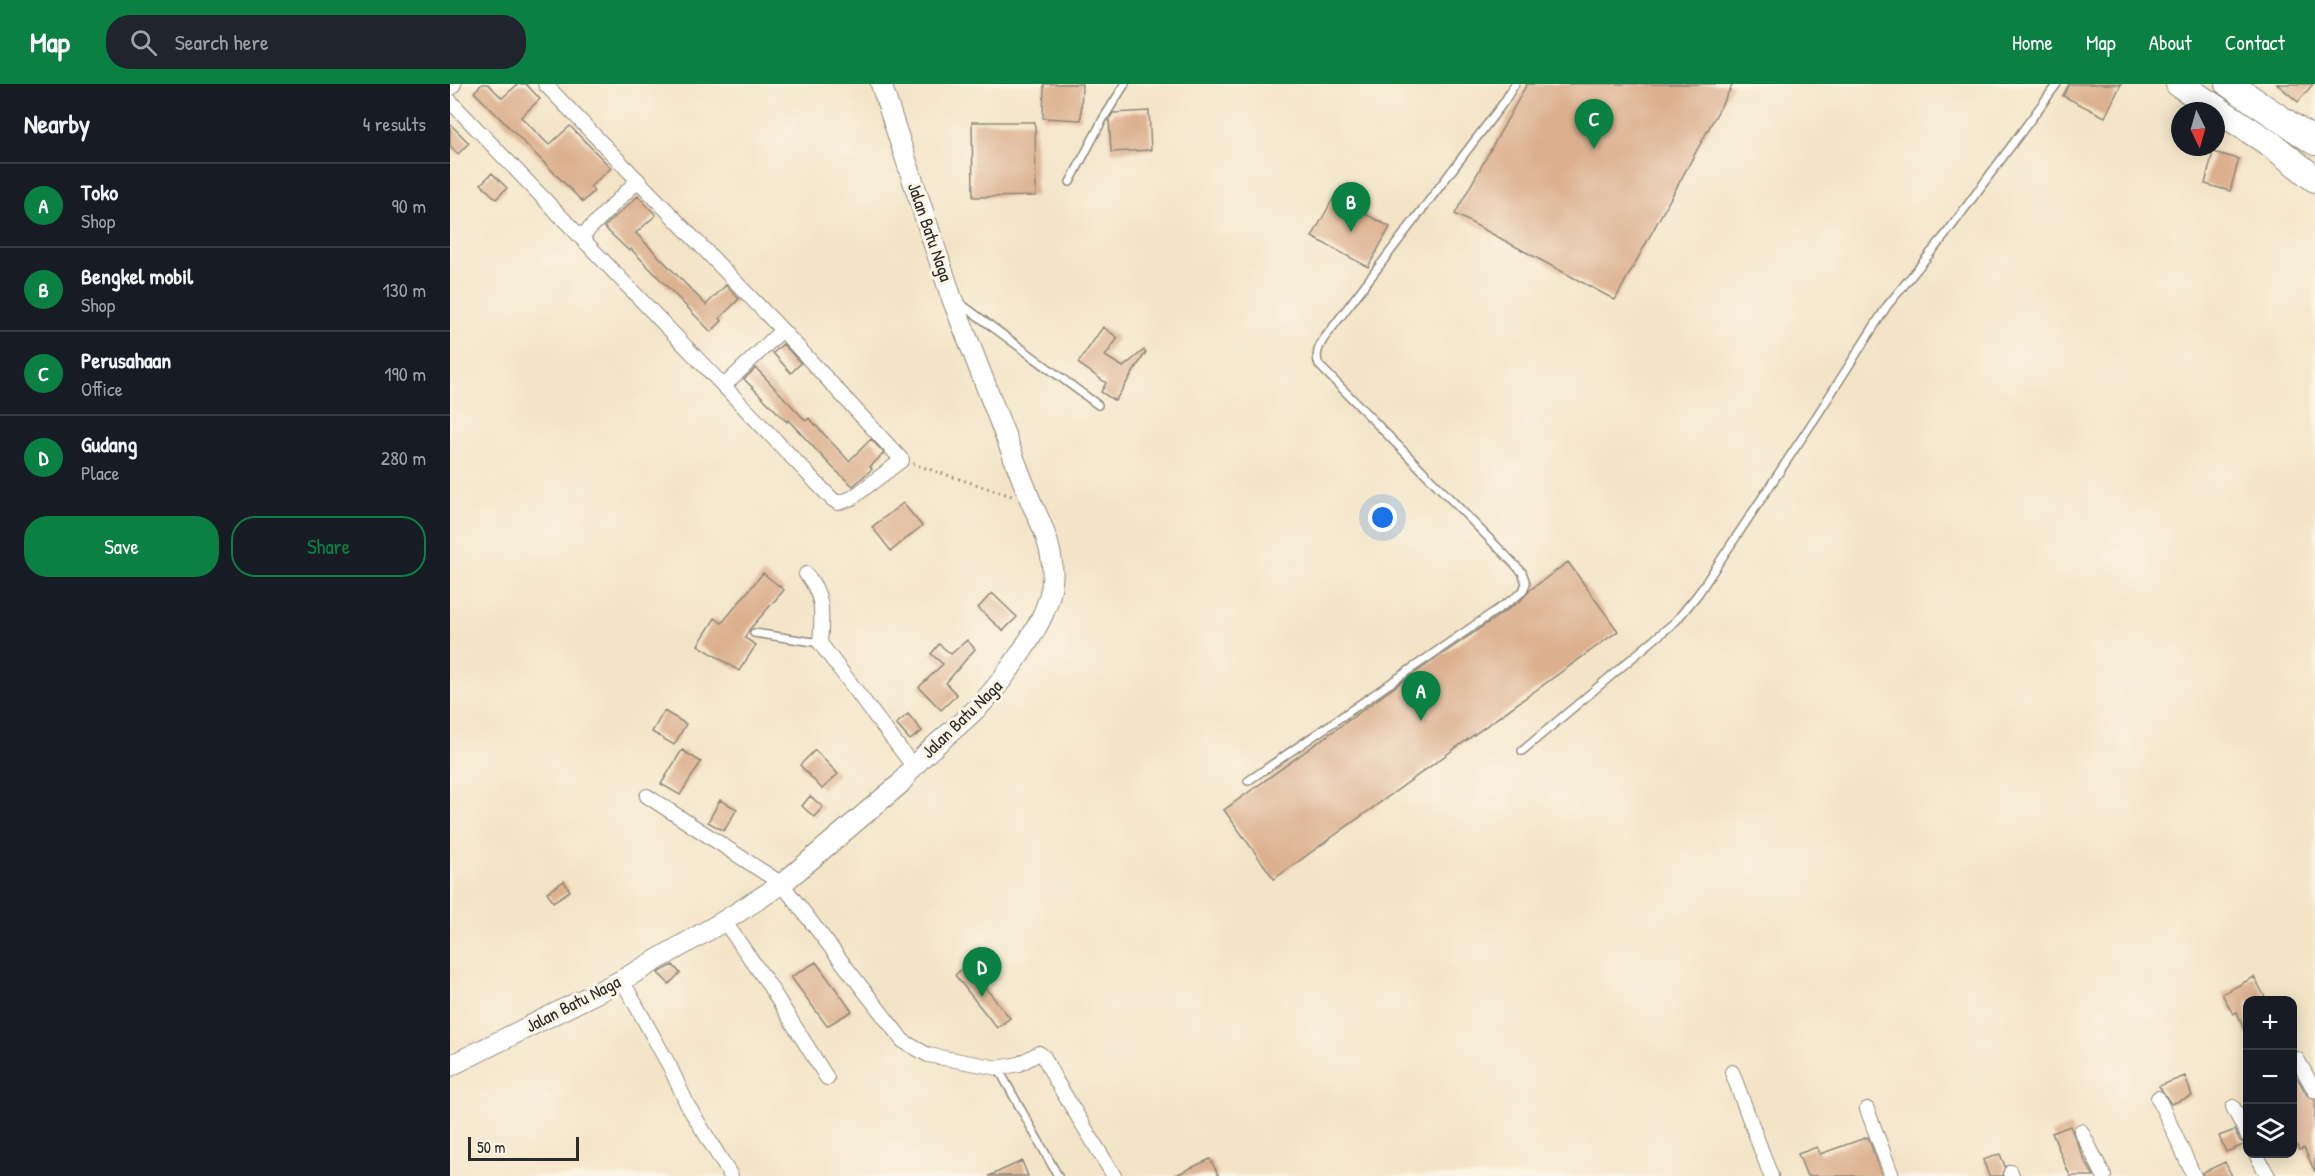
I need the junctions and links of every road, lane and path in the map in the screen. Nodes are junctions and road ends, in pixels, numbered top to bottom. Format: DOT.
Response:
graph roads {
  1 [pos="454,84"];
  2 [pos="545,84"];
  3 [pos="881,84"];
  4 [pos="1125,84"];
  5 [pos="1515,84"];
  6 [pos="2056,84"];
  7 [pos="2179,84"];
  8 [pos="2229,84"];
  9 [pos="450,88"];
  10 [pos="450,101"];
  11 [pos="2315,142"];
  12 [pos="2315,179"];
  13 [pos="638,180"];
  14 [pos="1070,182"];
  15 [pos="581,237"];
  16 [pos="951,296"];
  17 [pos="782,330"];
  18 [pos="724,386"];
  19 [pos="1098,405"];
  20 [pos="902,460"];
  21 [pos="1031,502"];
  22 [pos="806,574"];
  23 [pos="754,633"];
  24 [pos="820,644"];
  25 [pos="1522,751"];
  26 [pos="913,766"];
  27 [pos="1248,781"];
  28 [pos="647,795"];
  29 [pos="782,884"];
  30 [pos="724,921"];
  31 [pos="622,980"];
  32 [pos="2297,1059"];
  33 [pos="450,1066"];
  34 [pos="998,1068"];
  35 [pos="1732,1072"];
  36 [pos="827,1078"];
  37 [pos="2315,1091"];
  38 [pos="2158,1098"];
  39 [pos="2233,1107"];
  40 [pos="1867,1109"];
  41 [pos="2243,1128"];
  42 [pos="2081,1131"];
  43 [pos="2258,1158"];
  44 [pos="731,1176"];
  45 [pos="1058,1176"];
  46 [pos="1114,1176"];
  47 [pos="1619,1176"];
  48 [pos="1627,1176"];
  49 [pos="1771,1176"];
  50 [pos="1892,1176"];
  51 [pos="2104,1176"];
  52 [pos="2194,1176"];
  53 [pos="2268,1176"];
  1 -- 9 [label="street"];
  2 -- 13 [label="street"];
  3 -- 16 [label="street, Jalan Batu Naga"];
  4 -- 14 [label="lane"];
  5 -- 27 [label="lane"];
  6 -- 25 [label="lane"];
  7 -- 12 [label="highway"];
  8 -- 11 [label="highway"];
  10 -- 15 [label="street"];
  13 -- 15 [label="street"];
  13 -- 17 [label="street"];
  15 -- 18 [label="street"];
  16 -- 19 [label="lane"];
  16 -- 21 [label="street, Jalan Batu Naga"];
  17 -- 18 [label="street"];
  17 -- 20 [label="street"];
  18 -- 20 [label="street"];
  20 -- 21 [label="path"];
  21 -- 26 [label="street, Jalan Batu Naga"];
  22 -- 24 [label="street"];
  23 -- 24 [label="lane"];
  24 -- 26 [label="street"];
  26 -- 29 [label="street, Jalan Batu Naga"];
  28 -- 29 [label="street"];
  29 -- 30 [label="street, Jalan Batu Naga"];
  29 -- 34 [label="street"];
  30 -- 31 [label="street, Jalan Batu Naga"];
  30 -- 36 [label="street"];
  31 -- 33 [label="street, Jalan Batu Naga"];
  31 -- 44 [label="street"];
  32 -- 37 [label="street"];
  34 -- 45 [label="lane"];
  34 -- 46 [label="street"];
  35 -- 49 [label="street"];
  38 -- 52 [label="street"];
  39 -- 41 [label="street"];
  40 -- 50 [label="street"];
  42 -- 51 [label="street"];
  43 -- 53 [label="street"];
  47 -- 48 [label="path"];
}
